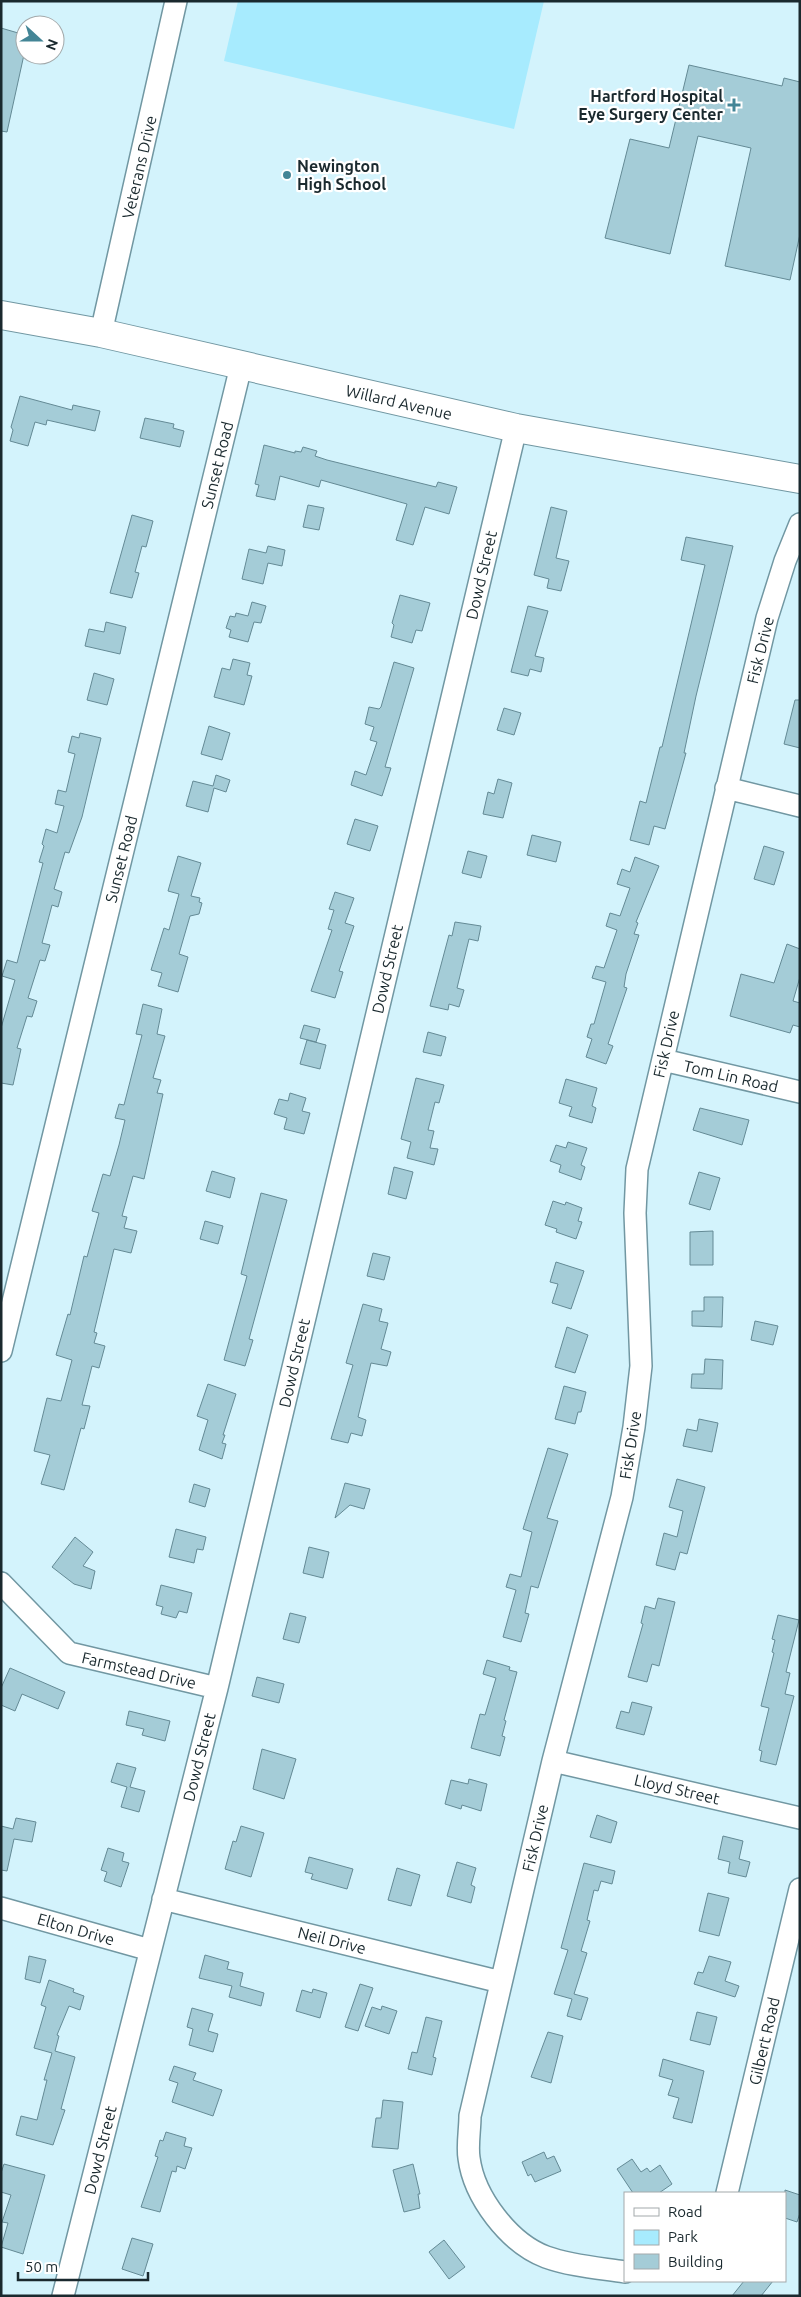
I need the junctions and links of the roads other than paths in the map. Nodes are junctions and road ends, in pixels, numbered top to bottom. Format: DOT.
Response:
graph roads {
  1 [pos="176,1"];
  2 [pos="1,315"];
  3 [pos="101,333"];
  4 [pos="241,366"];
  5 [pos="516,428"];
  6 [pos="800,478"];
  7 [pos="800,524"];
  8 [pos="726,788"];
  9 [pos="800,806"];
  10 [pos="662,1060"];
  11 [pos="800,1092"];
  12 [pos="1,1351"];
  13 [pos="1,1583"];
  14 [pos="217,1688"];
  15 [pos="553,1761"];
  16 [pos="800,1818"];
  17 [pos="800,1889"];
  18 [pos="163,1899"];
  19 [pos="1,1908"];
  20 [pos="150,1950"];
  21 [pos="501,1982"];
  22 [pos="727,2192"];
  23 [pos="624,2272"];
  24 [pos="63,2296"];
  1 -- 3 [label="street, Veterans Drive"];
  2 -- 3 [label="main road, Willard Avenue"];
  3 -- 4 [label="main road, Willard Avenue"];
  4 -- 5 [label="main road, Willard Avenue"];
  4 -- 12 [label="street, Sunset Road"];
  5 -- 6 [label="main road, Willard Avenue"];
  5 -- 14 [label="street, Dowd Street"];
  7 -- 8 [label="street, Fisk Drive"];
  8 -- 9 [label="street"];
  8 -- 10 [label="street, Fisk Drive"];
  10 -- 11 [label="street, Tom Lin Road"];
  10 -- 15 [label="street, Fisk Drive"];
  13 -- 14 [label="street, Farmstead Drive"];
  14 -- 18 [label="street, Dowd Street"];
  15 -- 16 [label="street, Lloyd Street"];
  15 -- 21 [label="street, Fisk Drive"];
  17 -- 22 [label="street, Gilbert Road"];
  18 -- 20 [label="street, Dowd Street"];
  18 -- 21 [label="street, Neil Drive"];
  19 -- 20 [label="street, Elton Drive"];
  20 -- 24 [label="street, Dowd Street"];
  21 -- 23 [label="street, Fisk Drive"];
}
